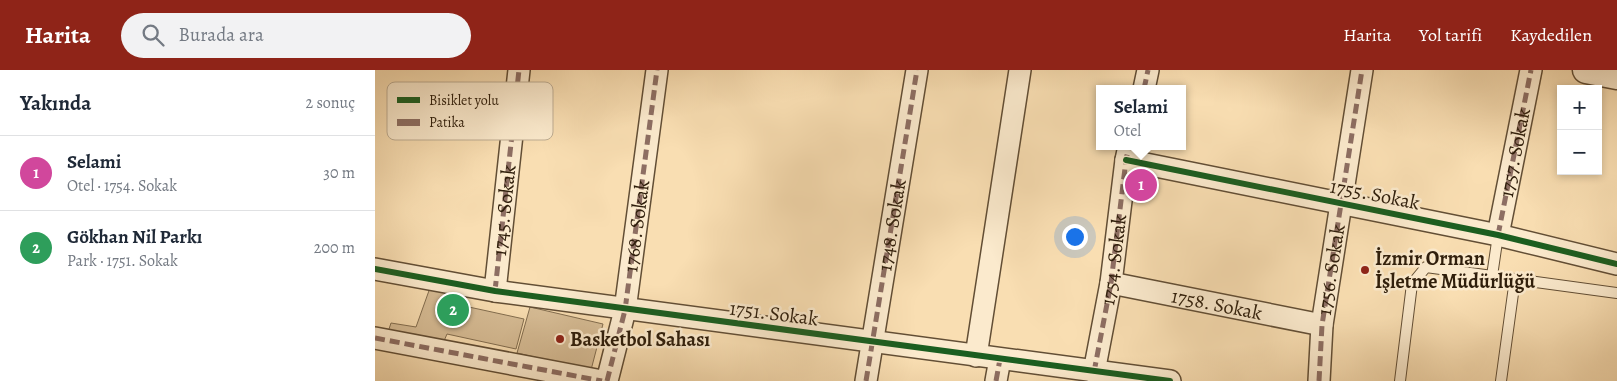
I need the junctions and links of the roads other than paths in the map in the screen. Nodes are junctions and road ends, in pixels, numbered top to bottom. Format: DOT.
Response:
graph roads {
  1 [pos="657,70"];
  2 [pos="917,70"];
  3 [pos="1020,70"];
  4 [pos="1148,70"];
  5 [pos="1362,70"];
  6 [pos="1531,70"];
  7 [pos="1586,70"];
  8 [pos="1617,76"];
  9 [pos="1145,85"];
  10 [pos="511,140"];
  11 [pos="1128,153"];
  12 [pos="1340,203"];
  13 [pos="1498,235"];
  14 [pos="1617,264"];
  15 [pos="375,269"];
  16 [pos="1492,276"];
  17 [pos="1515,278"];
  18 [pos="1111,283"];
  19 [pos="495,292"];
  20 [pos="1617,293"];
  21 [pos="625,310"];
  22 [pos="1322,325"];
  23 [pos="375,338"];
  24 [pos="873,342"];
  25 [pos="976,356"];
  26 [pos="1000,359"];
  27 [pos="1094,372"];
  28 [pos="602,381"];
  29 [pos="607,381"];
  30 [pos="866,381"];
  31 [pos="996,381"];
  32 [pos="1170,381"];
  33 [pos="1319,381"];
  34 [pos="1401,381"];
  35 [pos="1501,381"];
  1 -- 21 [label="street, 1768. Sokak"];
  2 -- 24 [label="street, 1748. Sokak"];
  3 -- 25 [label="street"];
  4 -- 9 [label="street"];
  5 -- 12 [label="street, 1756. Sokak"];
  6 -- 13 [label="street, 1757. Sokak"];
  7 -- 8 [label="street"];
  10 -- 19 [label="street, 1745. Sokak"];
  11 -- 12 [label="street, 1755. Sokak"];
  11 -- 18 [label="street, 1754. Sokak"];
  12 -- 13 [label="street, 1755. Sokak"];
  12 -- 22 [label="street, 1756. Sokak"];
  13 -- 14 [label="street, 1755. Sokak"];
  13 -- 16 [label="lane"];
  15 -- 19 [label="street, 1751. Sokak"];
  16 -- 17 [label="lane"];
  16 -- 34 [label="lane"];
  17 -- 20 [label="lane"];
  17 -- 35 [label="lane"];
  18 -- 22 [label="street, 1758. Sokak"];
  18 -- 27 [label="street, 1754. Sokak"];
  19 -- 21 [label="street, 1751. Sokak"];
  21 -- 24 [label="street, 1751. Sokak"];
  21 -- 29 [label="street, 1768. Sokak"];
  22 -- 33 [label="street, 1756. Sokak"];
  23 -- 28 [label="street"];
  24 -- 25 [label="street, 1751. Sokak"];
  24 -- 30 [label="street, 1748. Sokak"];
  25 -- 26 [label="street, 1751. Sokak"];
  26 -- 27 [label="street, 1751. Sokak"];
  26 -- 31 [label="street"];
  27 -- 32 [label="street, 1751. Sokak"];
}
